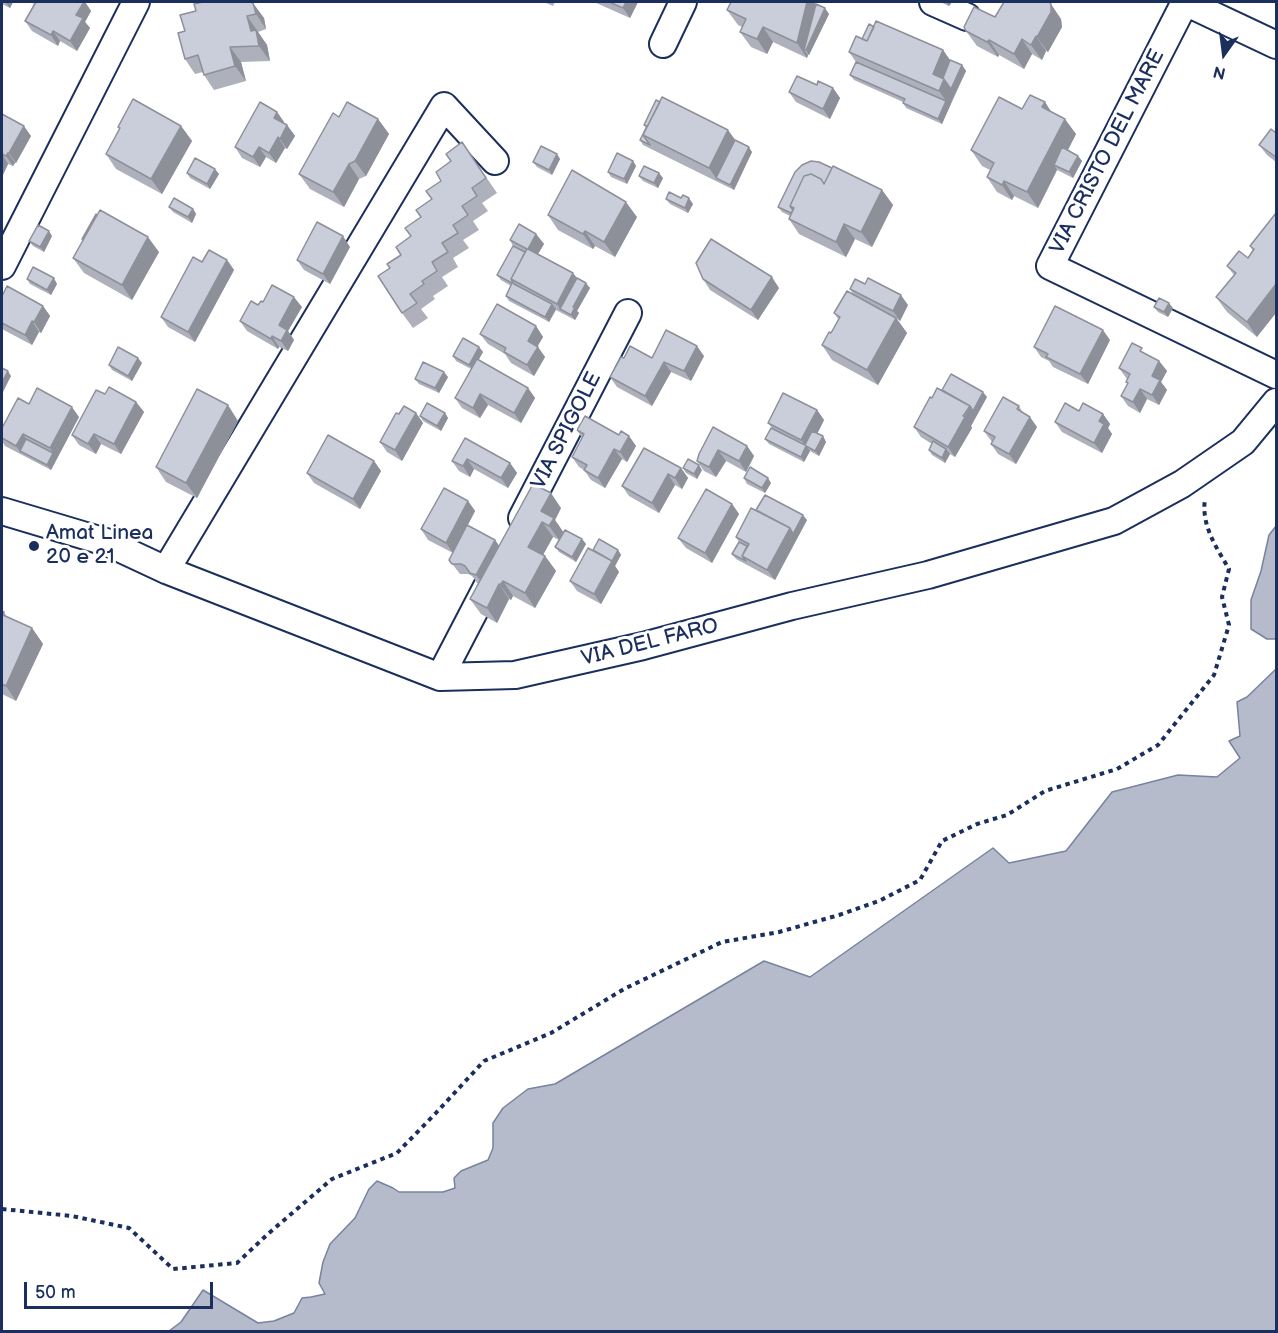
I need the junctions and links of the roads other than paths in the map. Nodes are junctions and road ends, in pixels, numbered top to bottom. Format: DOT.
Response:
graph roads {
  1 [pos="136,2"];
  2 [pos="683,2"];
  3 [pos="933,2"];
  4 [pos="967,18"];
  5 [pos="663,44"];
  6 [pos="1276,45"];
  7 [pos="495,161"];
  8 [pos="2,266"];
  9 [pos="628,313"];
  10 [pos="1276,375"];
  11 [pos="1276,402"];
  12 [pos="2,511"];
  13 [pos="166,570"];
  14 [pos="440,677"];
  1 -- 8 [label="street"];
  2 -- 5 [label="street"];
  3 -- 4 [label="street"];
  6 -- 10 [label="street, VIA CRISTO DEL MARE"];
  7 -- 13 [label="street"];
  9 -- 14 [label="street, VIA SPIGOLE"];
  11 -- 14 [label="street, VIA DEL FARO"];
  12 -- 13 [label="street, VIA DEL FARO"];
  13 -- 14 [label="street, VIA DEL FARO"];
}
